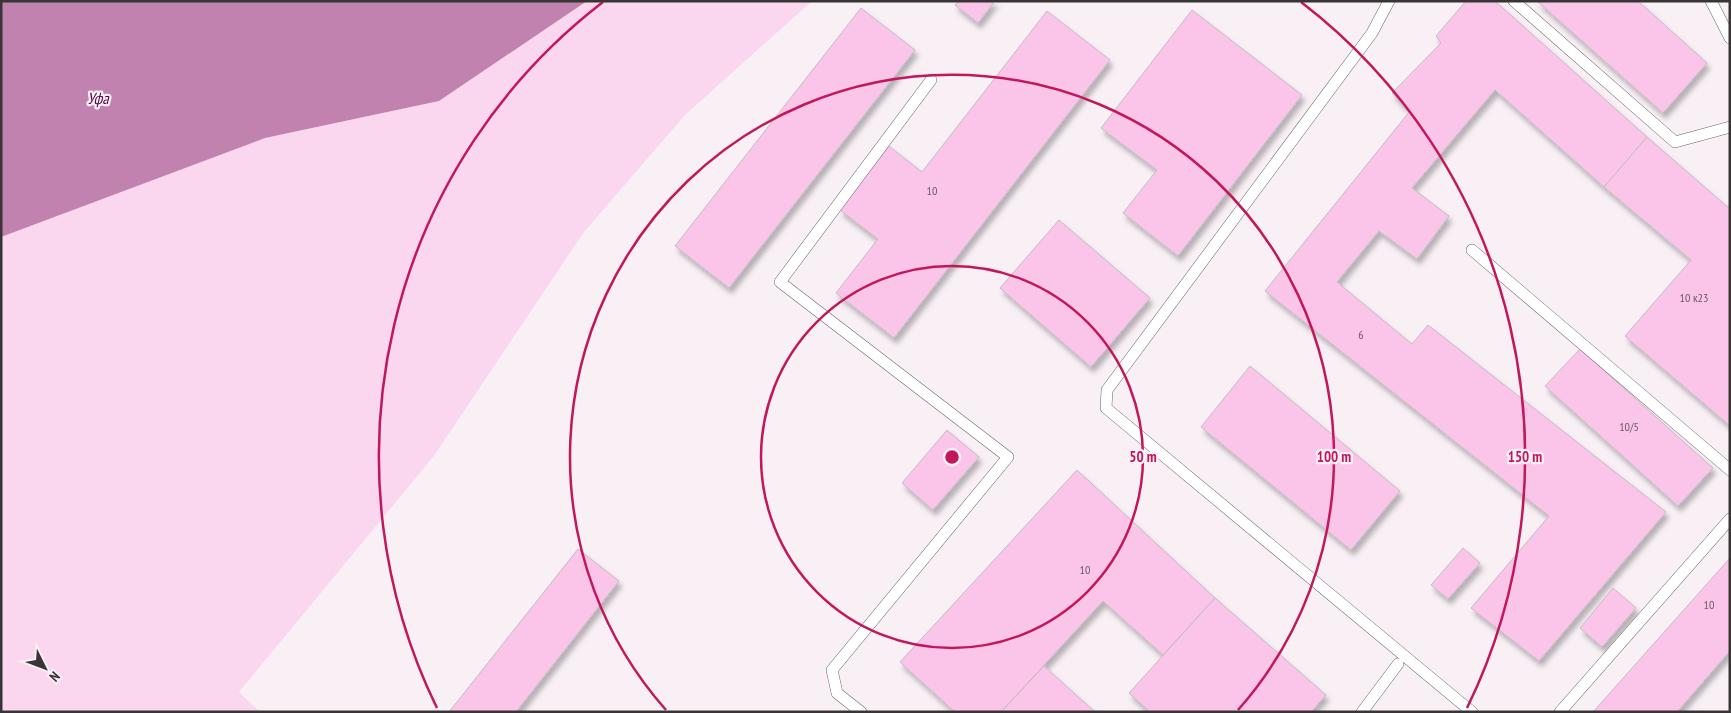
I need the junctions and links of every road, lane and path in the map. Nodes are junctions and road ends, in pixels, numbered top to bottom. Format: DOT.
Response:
graph roads {
  1 [pos="1389,1"];
  2 [pos="1514,1"];
  3 [pos="1711,1"];
  4 [pos="1730,38"];
  5 [pos="931,80"];
  6 [pos="1730,127"];
  7 [pos="1472,250"];
  8 [pos="1730,470"];
  9 [pos="1730,519"];
  10 [pos="1398,664"];
  11 [pos="861,712"];
  12 [pos="1362,712"];
  13 [pos="1472,712"];
  14 [pos="1560,712"];
  1 -- 13 [label="lane"];
  2 -- 6 [label="lane"];
  3 -- 4 [label="lane"];
  5 -- 11 [label="lane"];
  7 -- 8 [label="lane"];
  9 -- 14 [label="lane"];
  10 -- 12 [label="lane"];
}
